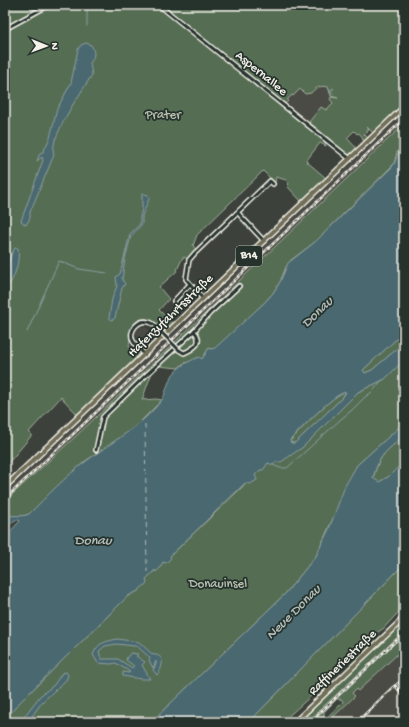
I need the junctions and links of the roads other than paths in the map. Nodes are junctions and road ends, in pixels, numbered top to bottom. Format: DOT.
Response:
graph roads {
  1 [pos="49,5"];
  2 [pos="159,5"];
  3 [pos="5,29"];
  4 [pos="404,107"];
  5 [pos="350,159"];
  6 [pos="273,184"];
  7 [pos="238,213"];
  8 [pos="264,242"];
  9 [pos="190,284"];
  10 [pos="239,286"];
  11 [pos="203,299"];
  12 [pos="174,301"];
  13 [pos="194,331"];
  14 [pos="145,355"];
  15 [pos="96,450"];
  16 [pos="5,487"];
  17 [pos="404,618"];
  18 [pos="295,722"];
  1 -- 3 [label="street"];
  2 -- 5 [label="street, Aspernallee"];
  4 -- 5 [label="main road, B14"];
  5 -- 8 [label="main road, Hafenzufahrtsstraße / B14"];
  6 -- 7 [label="street"];
  7 -- 8 [label="street"];
  7 -- 9 [label="street"];
  8 -- 11 [label="main road, Hafenzufahrtsstraße / B14"];
  9 -- 11 [label="street"];
  9 -- 12 [label="street"];
  10 -- 13 [label="street"];
  11 -- 14 [label="main road, Hafenzufahrtsstraße / B14"];
  13 -- 14 [label="street, bridge"];
  13 -- 15 [label="street"];
  14 -- 16 [label="main road, Hafenzufahrtsstraße / B14"];
  17 -- 18 [label="main road, Raffineriestraße"];
}
